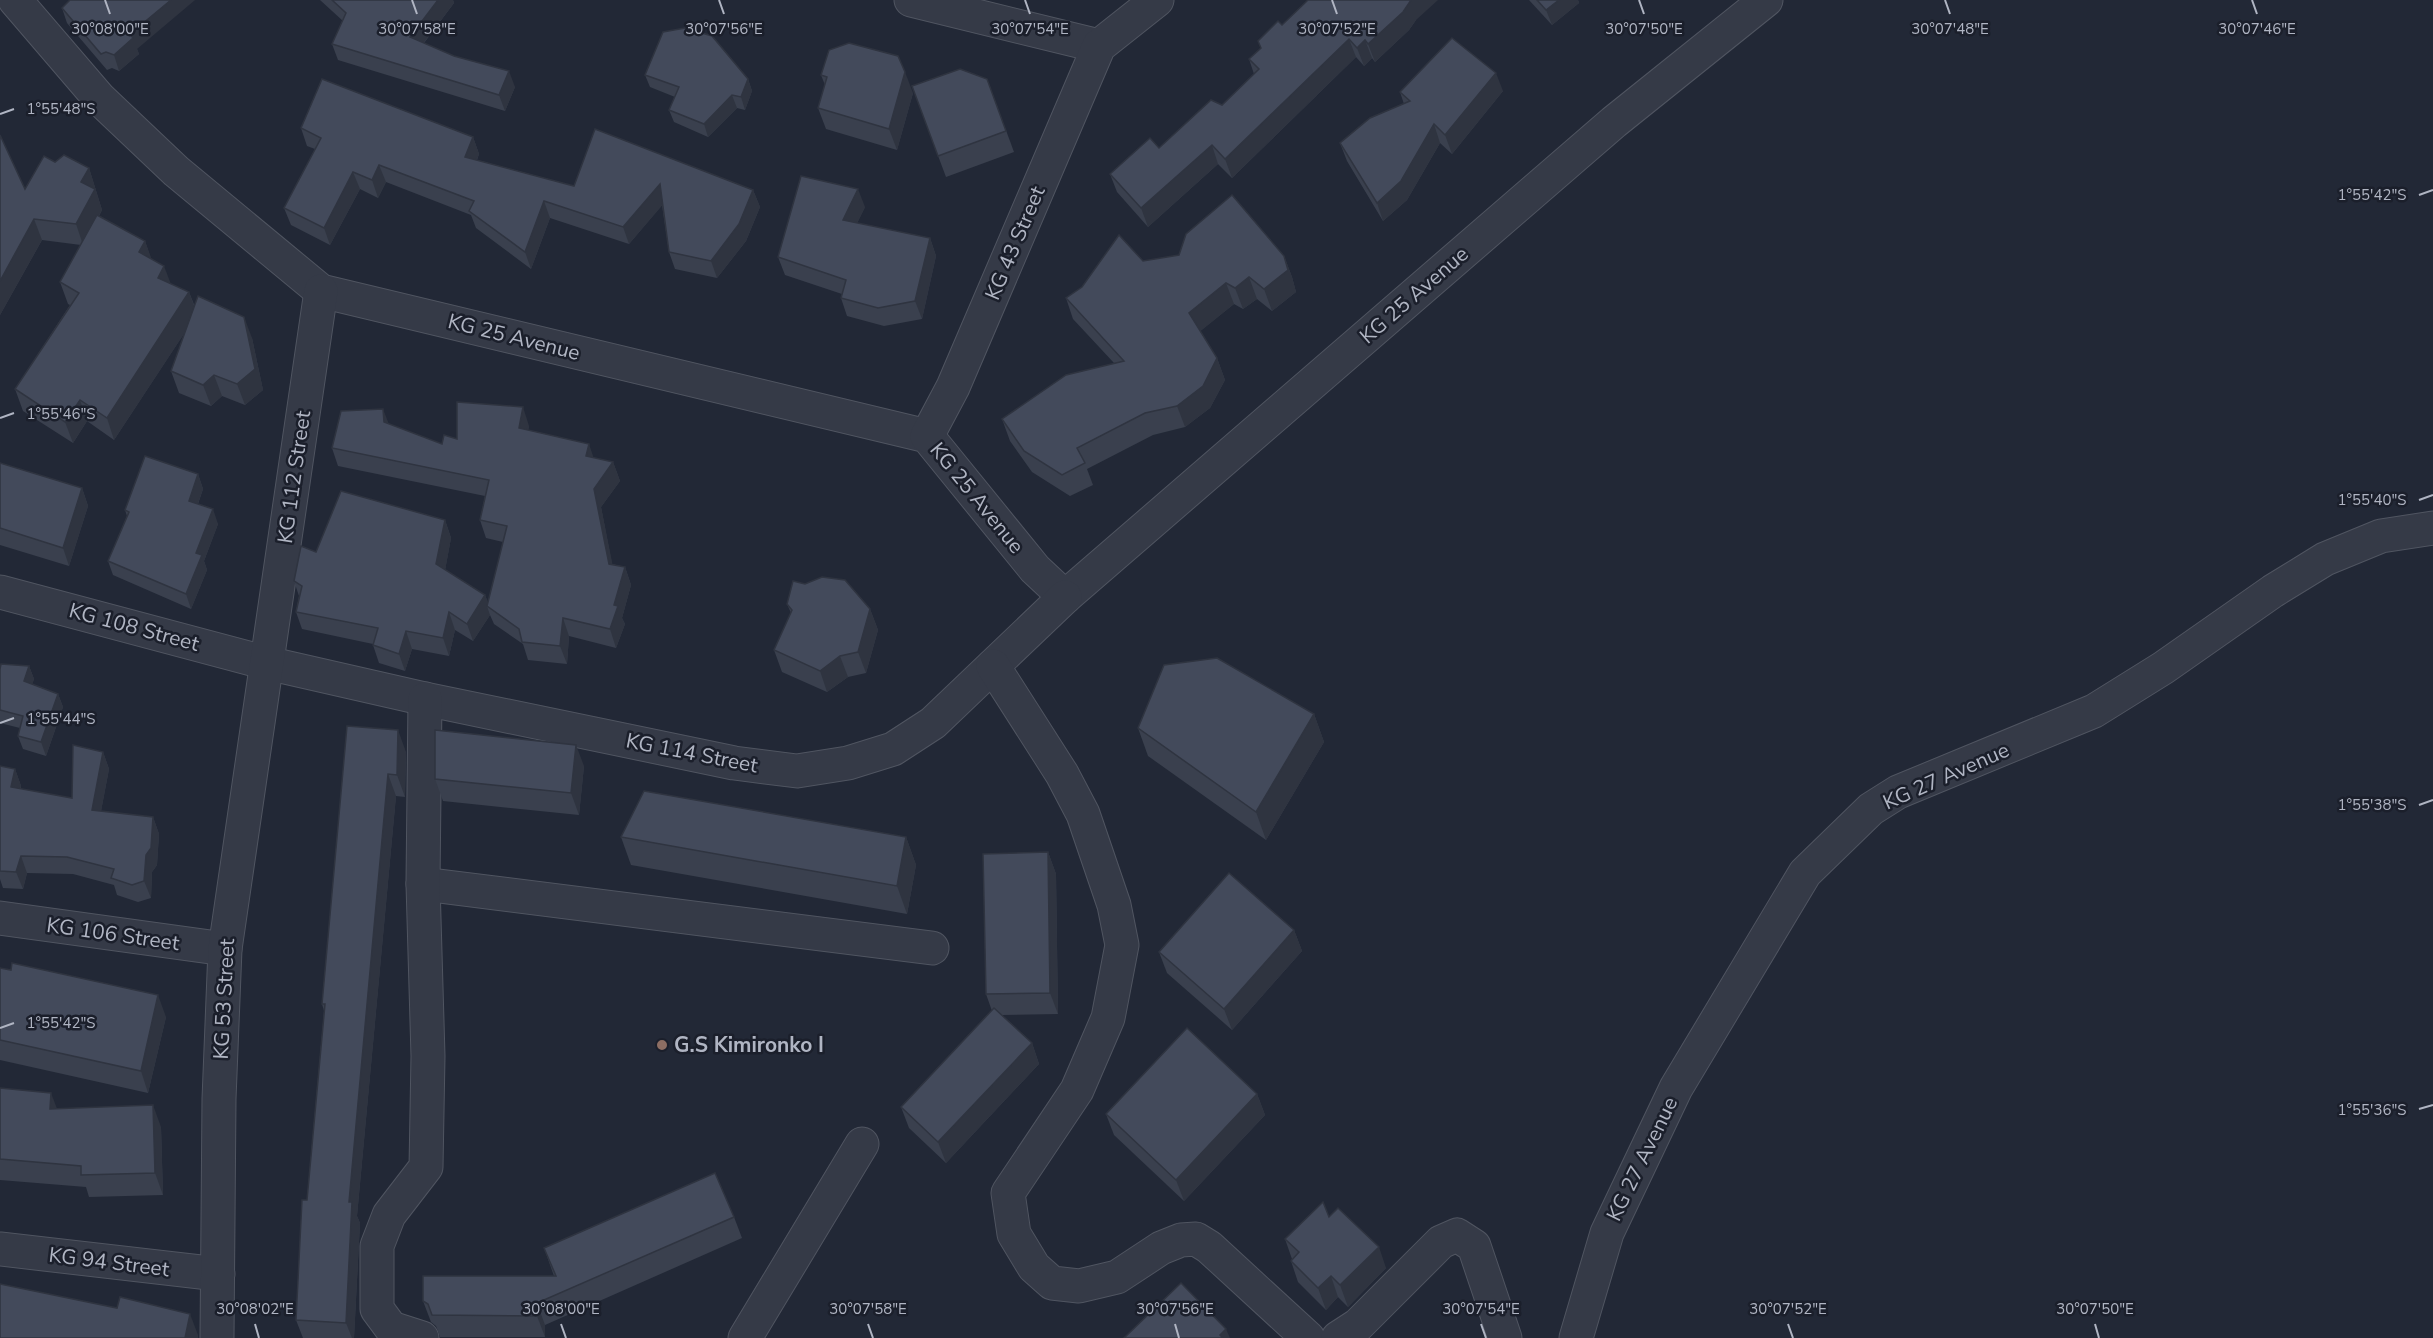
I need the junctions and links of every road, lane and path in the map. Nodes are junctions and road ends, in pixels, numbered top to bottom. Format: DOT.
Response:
graph roads {
  1 [pos="15,0"];
  2 [pos="911,0"];
  3 [pos="1157,0"];
  4 [pos="1766,0"];
  5 [pos="1099,46"];
  6 [pos="321,291"];
  7 [pos="927,436"];
  8 [pos="2433,528"];
  9 [pos="0,591"];
  10 [pos="1065,597"];
  11 [pos="267,663"];
  12 [pos="993,666"];
  13 [pos="425,699"];
  14 [pos="423,884"];
  15 [pos="0,918"];
  16 [pos="932,948"];
  17 [pos="225,949"];
  18 [pos="862,1144"];
  19 [pos="0,1249"];
  20 [pos="218,1274"];
  21 [pos="217,1338"];
  22 [pos="422,1338"];
  23 [pos="746,1338"];
  24 [pos="1308,1338"];
  25 [pos="1338,1338"];
  26 [pos="1505,1338"];
  27 [pos="1575,1338"];
  1 -- 6 [label="street, KG 25 Avenue"];
  2 -- 5 [label="street"];
  3 -- 5 [label="street"];
  4 -- 10 [label="street, KG 25 Avenue"];
  5 -- 7 [label="street, KG 43 Street"];
  6 -- 7 [label="street, KG 25 Avenue"];
  6 -- 11 [label="street, KG 112 Street"];
  7 -- 10 [label="street, KG 25 Avenue"];
  8 -- 27 [label="street, KG 27 Avenue"];
  9 -- 11 [label="street, KG 108 Street"];
  10 -- 12 [label="street, KG 114 Street"];
  11 -- 13 [label="street, KG 114 Street"];
  11 -- 17 [label="street, KG 53 Street"];
  12 -- 13 [label="street, KG 114 Street"];
  12 -- 24 [label="street"];
  13 -- 14 [label="street"];
  14 -- 16 [label="street"];
  14 -- 22 [label="street"];
  15 -- 17 [label="street, KG 106 Street"];
  17 -- 20 [label="street, KG 53 Street"];
  18 -- 23 [label="street"];
  19 -- 20 [label="street, KG 94 Street"];
  20 -- 21 [label="street, KG 53 Street"];
  25 -- 26 [label="street"];
}
